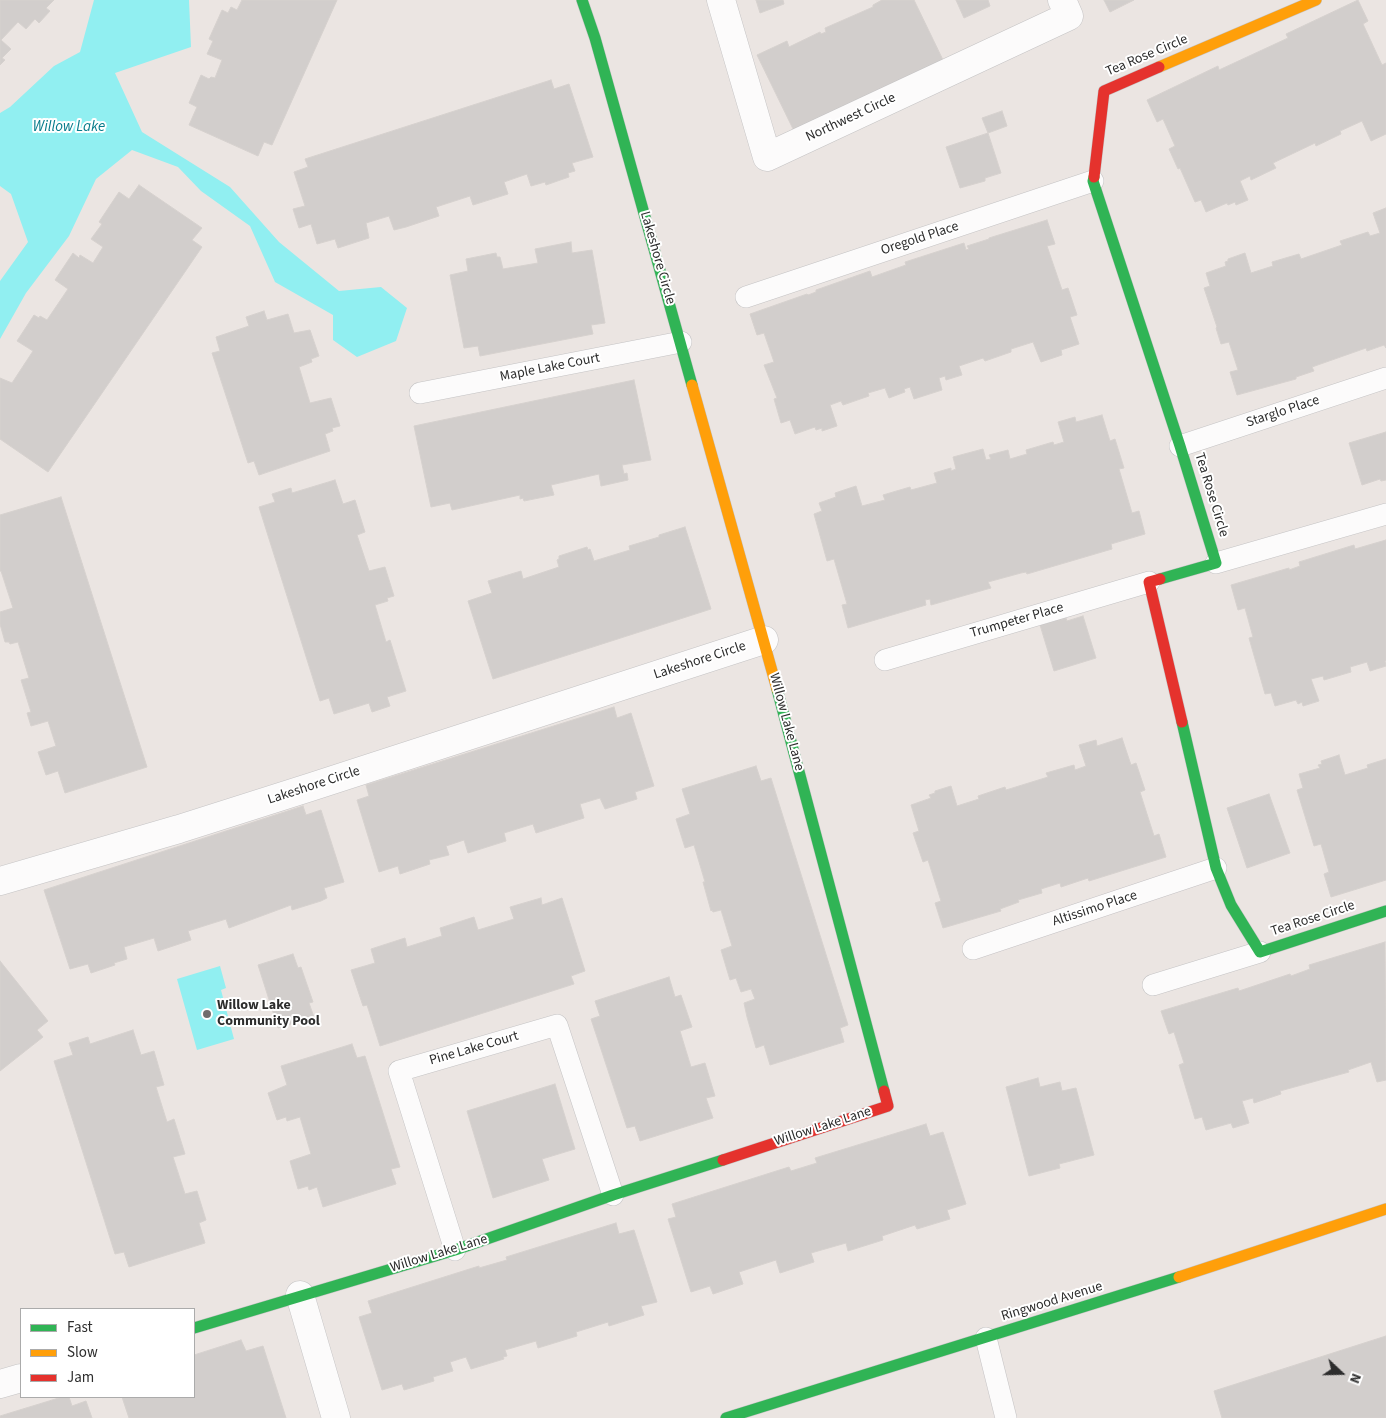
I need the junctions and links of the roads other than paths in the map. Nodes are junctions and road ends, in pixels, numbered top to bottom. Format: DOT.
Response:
graph roads {
  1 [pos="582,0"];
  2 [pos="721,0"];
  3 [pos="1062,0"];
  4 [pos="1316,0"];
  5 [pos="1093,181"];
  6 [pos="746,298"];
  7 [pos="681,342"];
  8 [pos="1386,378"];
  9 [pos="420,393"];
  10 [pos="1180,446"];
  11 [pos="1386,514"];
  12 [pos="1216,563"];
  13 [pos="1149,582"];
  14 [pos="764,640"];
  15 [pos="885,660"];
  16 [pos="1216,868"];
  17 [pos="0,881"];
  18 [pos="1386,911"];
  19 [pos="973,949"];
  20 [pos="1260,952"];
  21 [pos="1153,985"];
  22 [pos="612,1195"];
  23 [pos="1386,1209"];
  24 [pos="455,1250"];
  25 [pos="300,1296"];
  26 [pos="195,1328"];
  27 [pos="986,1338"];
  28 [pos="20,1378"];
  29 [pos="0,1384"];
  30 [pos="336,1418"];
  31 [pos="726,1418"];
  32 [pos="1006,1418"];
  1 -- 7 [label="street, Lakeshore Circle"];
  2 -- 3 [label="street, Northwest Circle"];
  4 -- 5 [label="street, Tea Rose Circle"];
  5 -- 6 [label="lane, Oregold Place"];
  5 -- 10 [label="street, Tea Rose Circle"];
  7 -- 9 [label="lane, Maple Lake Court"];
  7 -- 14 [label="street, Lakeshore Circle"];
  8 -- 10 [label="lane, Starglo Place"];
  10 -- 12 [label="street, Tea Rose Circle"];
  11 -- 12 [label="lane"];
  12 -- 13 [label="street"];
  13 -- 15 [label="lane, Trumpeter Place"];
  13 -- 16 [label="street, Tea Rose Circle"];
  14 -- 17 [label="street, Lakeshore Circle"];
  14 -- 22 [label="street, Willow Lake Lane"];
  16 -- 19 [label="lane, Altissimo Place"];
  16 -- 20 [label="street, Tea Rose Circle"];
  18 -- 20 [label="street, Tea Rose Circle"];
  20 -- 21 [label="lane"];
  22 -- 24 [label="street, Willow Lake Lane"];
  22 -- 24 [label="lane, Pine Lake Court"];
  23 -- 27 [label="street, Ringwood Avenue"];
  24 -- 25 [label="street, Willow Lake Lane"];
  25 -- 26 [label="street, Willow Lake Lane"];
  25 -- 30 [label="street"];
  27 -- 31 [label="street, Ringwood Avenue"];
  27 -- 32 [label="lane"];
  28 -- 29 [label="street"];
}
